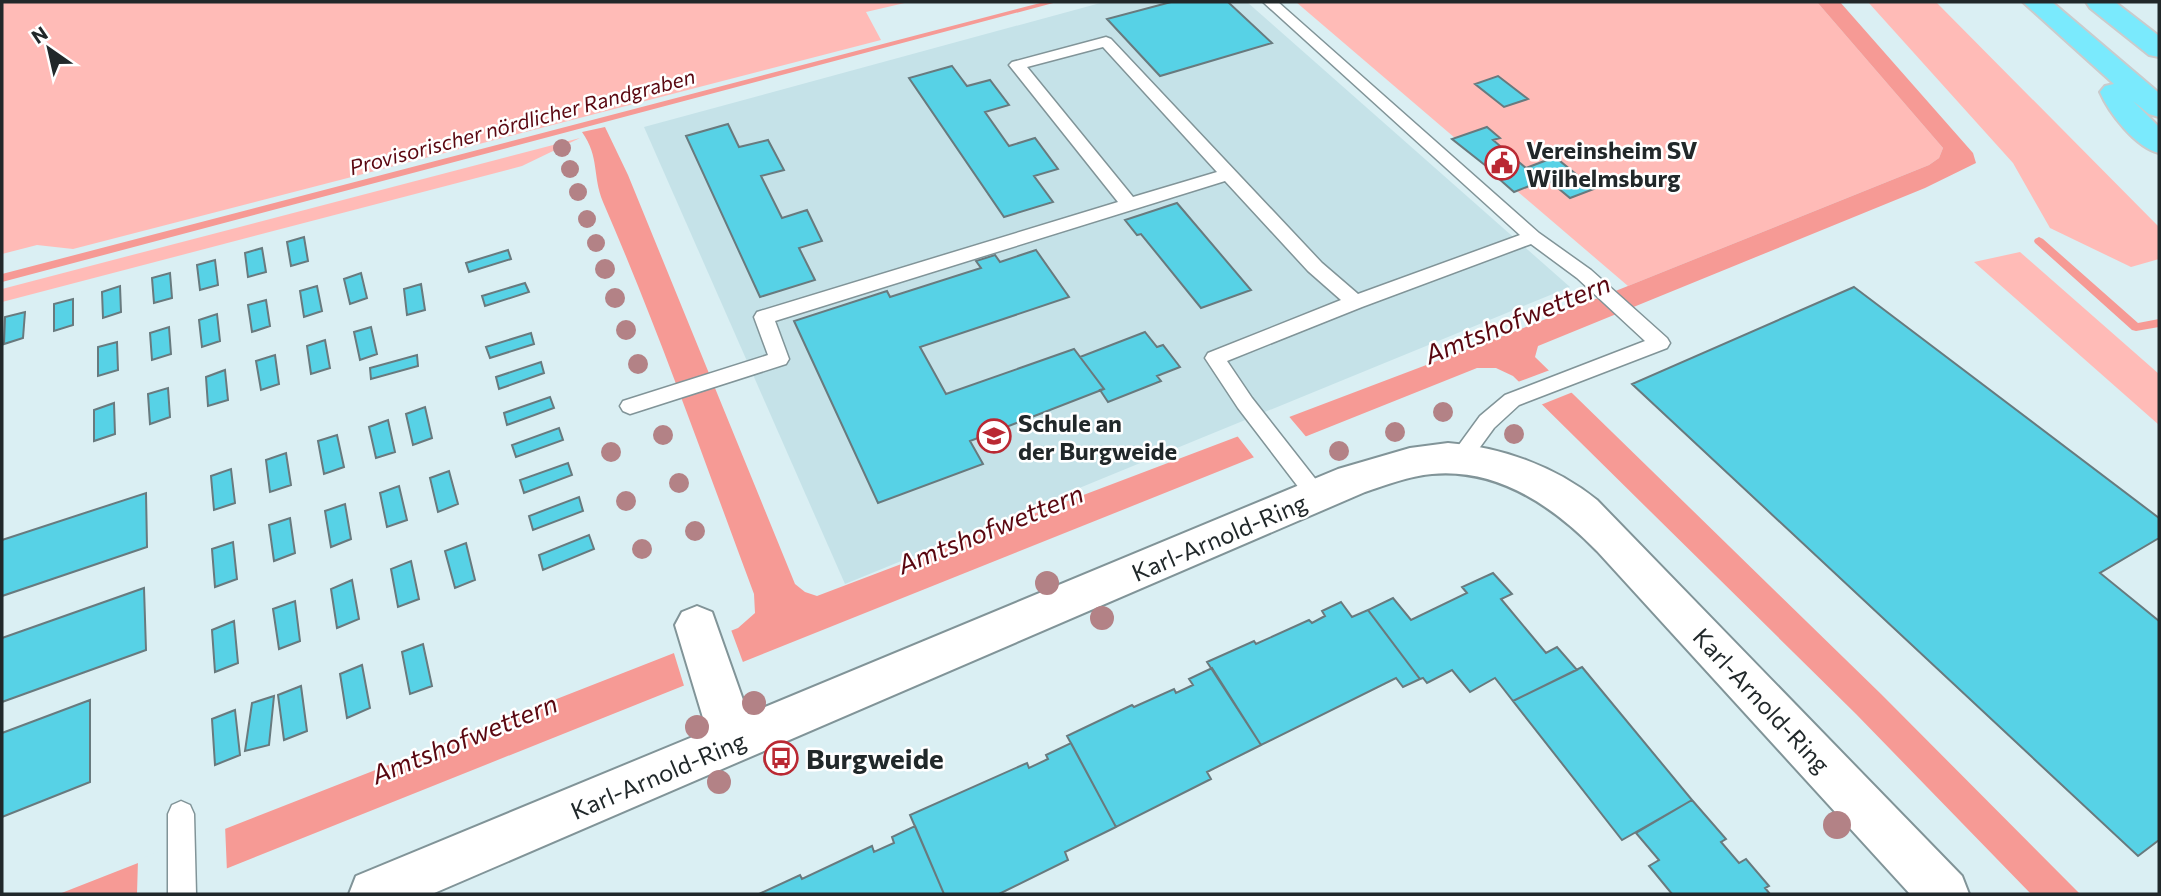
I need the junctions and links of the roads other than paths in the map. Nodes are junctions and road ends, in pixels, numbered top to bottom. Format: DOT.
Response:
graph roads {
  1 [pos="1270,2"];
  2 [pos="2036,2"];
  3 [pos="2099,2"];
  4 [pos="2159,49"];
  5 [pos="2103,61"];
  6 [pos="2159,108"];
  7 [pos="2159,144"];
  8 [pos="1228,174"];
  9 [pos="1130,205"];
  10 [pos="1533,237"];
  11 [pos="1355,302"];
  12 [pos="630,406"];
  13 [pos="1460,459"];
  14 [pos="1317,495"];
  15 [pos="697,625"];
  16 [pos="733,743"];
  17 [pos="181,814"];
  18 [pos="182,894"];
  19 [pos="374,894"];
  20 [pos="1944,894"];
  1 -- 10 [label="lane"];
  2 -- 5 [label="highway"];
  3 -- 4 [label="highway"];
  5 -- 6 [label="highway"];
  5 -- 7 [label="highway"];
  8 -- 9 [label="lane"];
  8 -- 9 [label="lane"];
  8 -- 11 [label="lane"];
  9 -- 12 [label="lane"];
  10 -- 11 [label="lane"];
  10 -- 13 [label="lane"];
  11 -- 14 [label="lane"];
  13 -- 14 [label="street, Karl-Arnold-Ring"];
  13 -- 20 [label="street, Karl-Arnold-Ring"];
  14 -- 16 [label="street, Karl-Arnold-Ring"];
  15 -- 16 [label="street"];
  16 -- 19 [label="street, Karl-Arnold-Ring"];
  17 -- 18 [label="lane"];
}
